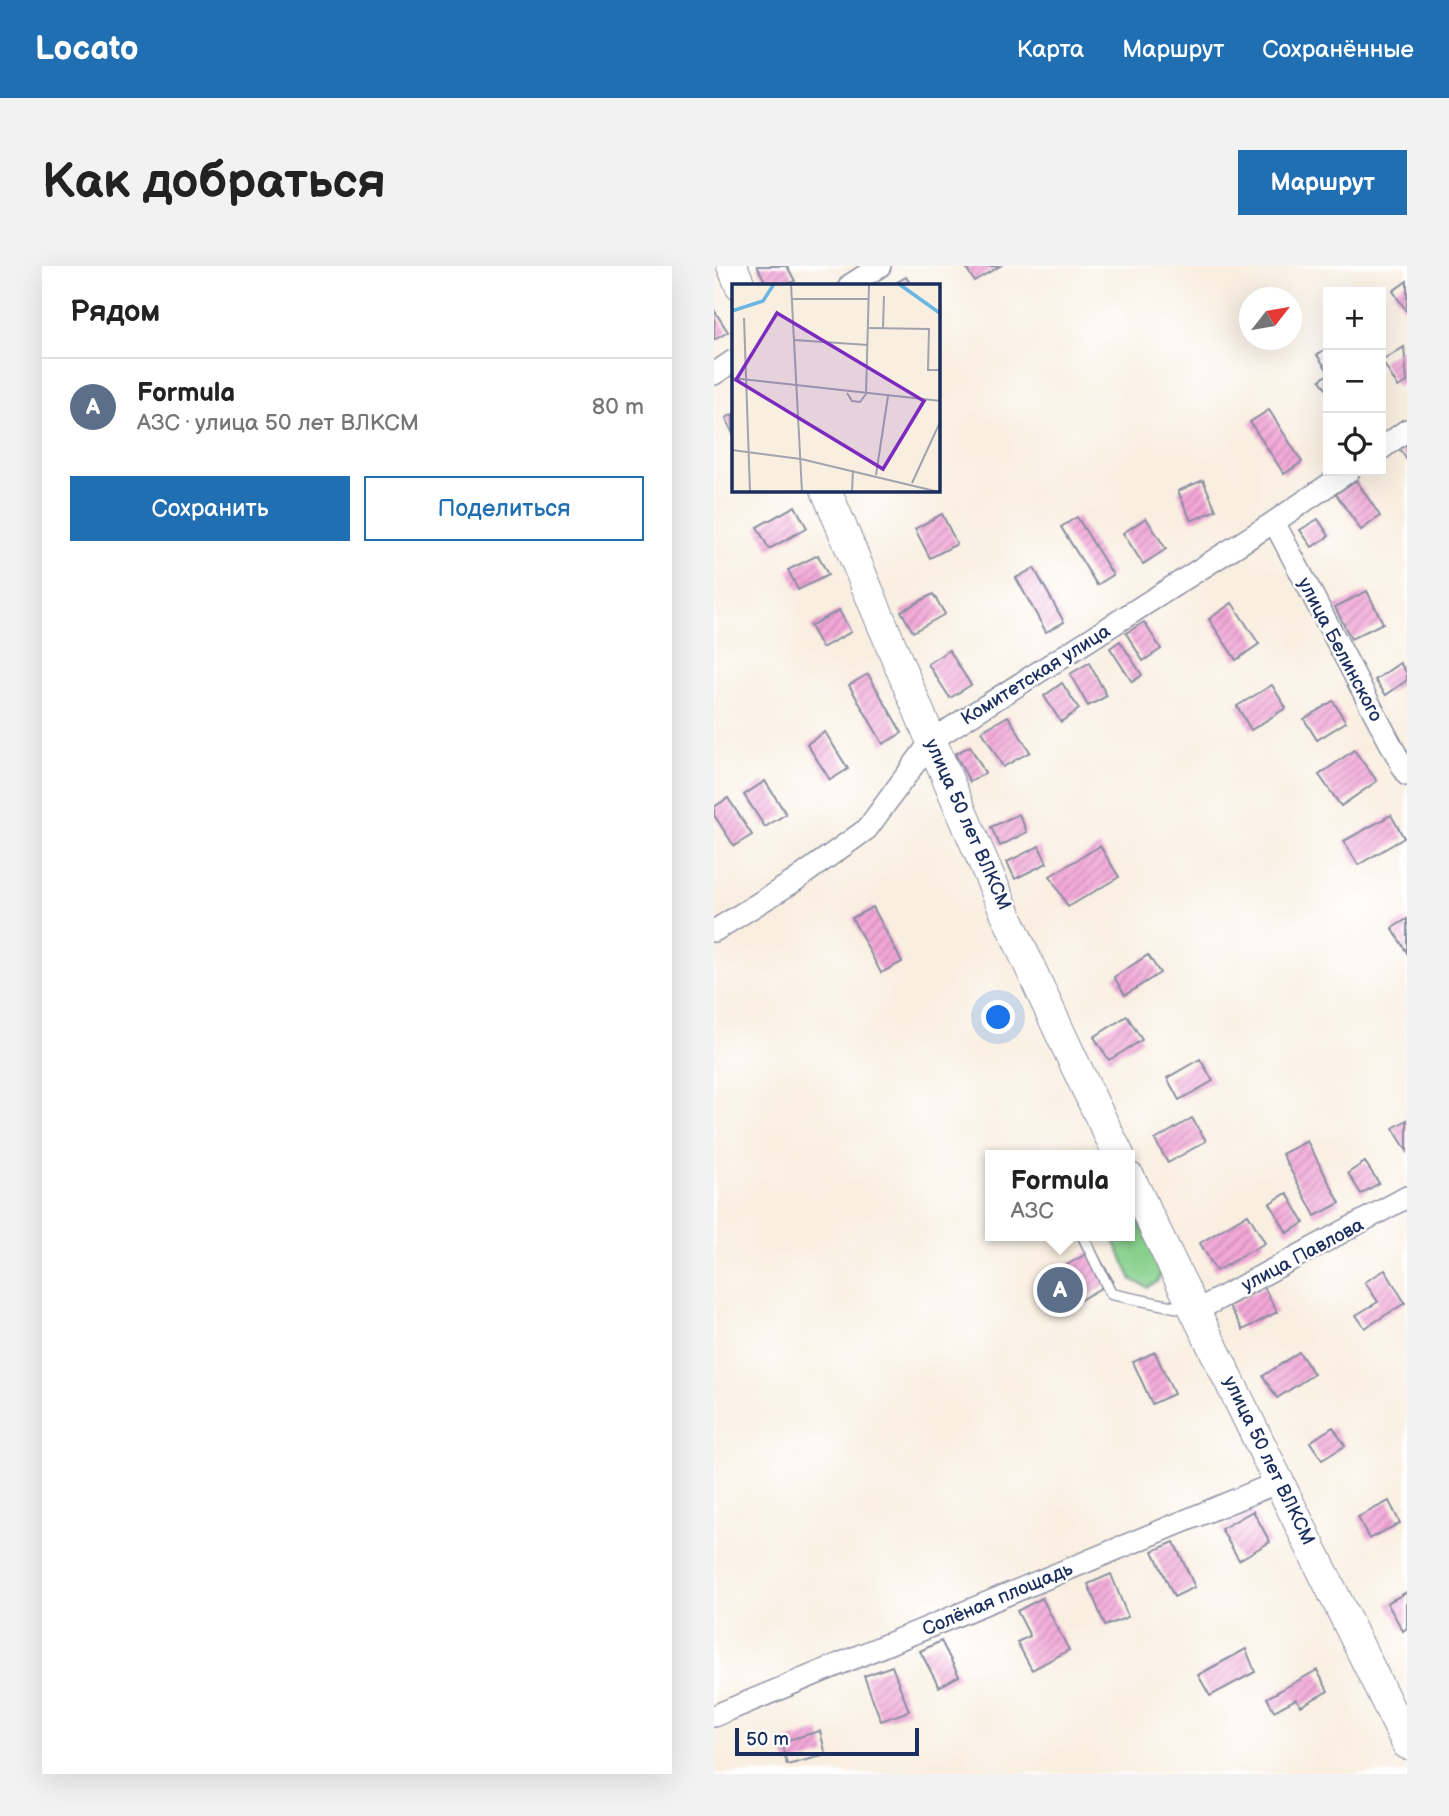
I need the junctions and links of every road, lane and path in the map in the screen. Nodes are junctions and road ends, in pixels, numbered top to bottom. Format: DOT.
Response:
graph roads {
  1 [pos="732,266"];
  2 [pos="880,266"];
  3 [pos="740,284"];
  4 [pos="852,284"];
  5 [pos="732,362"];
  6 [pos="714,374"];
  7 [pos="1407,430"];
  8 [pos="1386,445"];
  9 [pos="1342,476"];
  10 [pos="827,492"];
  11 [pos="1274,522"];
  12 [pos="932,740"];
  13 [pos="1407,775"];
  14 [pos="714,931"];
  15 [pos="1116,1150"];
  16 [pos="1135,1188"];
  17 [pos="1407,1197"];
  18 [pos="1085,1241"];
  19 [pos="1196,1311"];
  20 [pos="1280,1481"];
  21 [pos="714,1716"];
  22 [pos="1407,1744"];
  1 -- 3 [label="main road"];
  2 -- 4 [label="street"];
  5 -- 6 [label="street"];
  7 -- 8 [label="street"];
  9 -- 11 [label="street, Комитетская улица"];
  10 -- 12 [label="main road, улица 50 лет ВЛКСМ"];
  11 -- 12 [label="street, Комитетская улица"];
  11 -- 13 [label="street, улица Белинского"];
  12 -- 14 [label="street, Комитетская улица"];
  12 -- 15 [label="main road, улица 50 лет ВЛКСМ"];
  16 -- 19 [label="main road, улица 50 лет ВЛКСМ"];
  17 -- 19 [label="street, улица Павлова"];
  18 -- 19 [label="lane"];
  19 -- 20 [label="main road, улица 50 лет ВЛКСМ"];
  20 -- 21 [label="street, Солёная площадь"];
  20 -- 22 [label="main road, улица 50 лет ВЛКСМ"];
}
